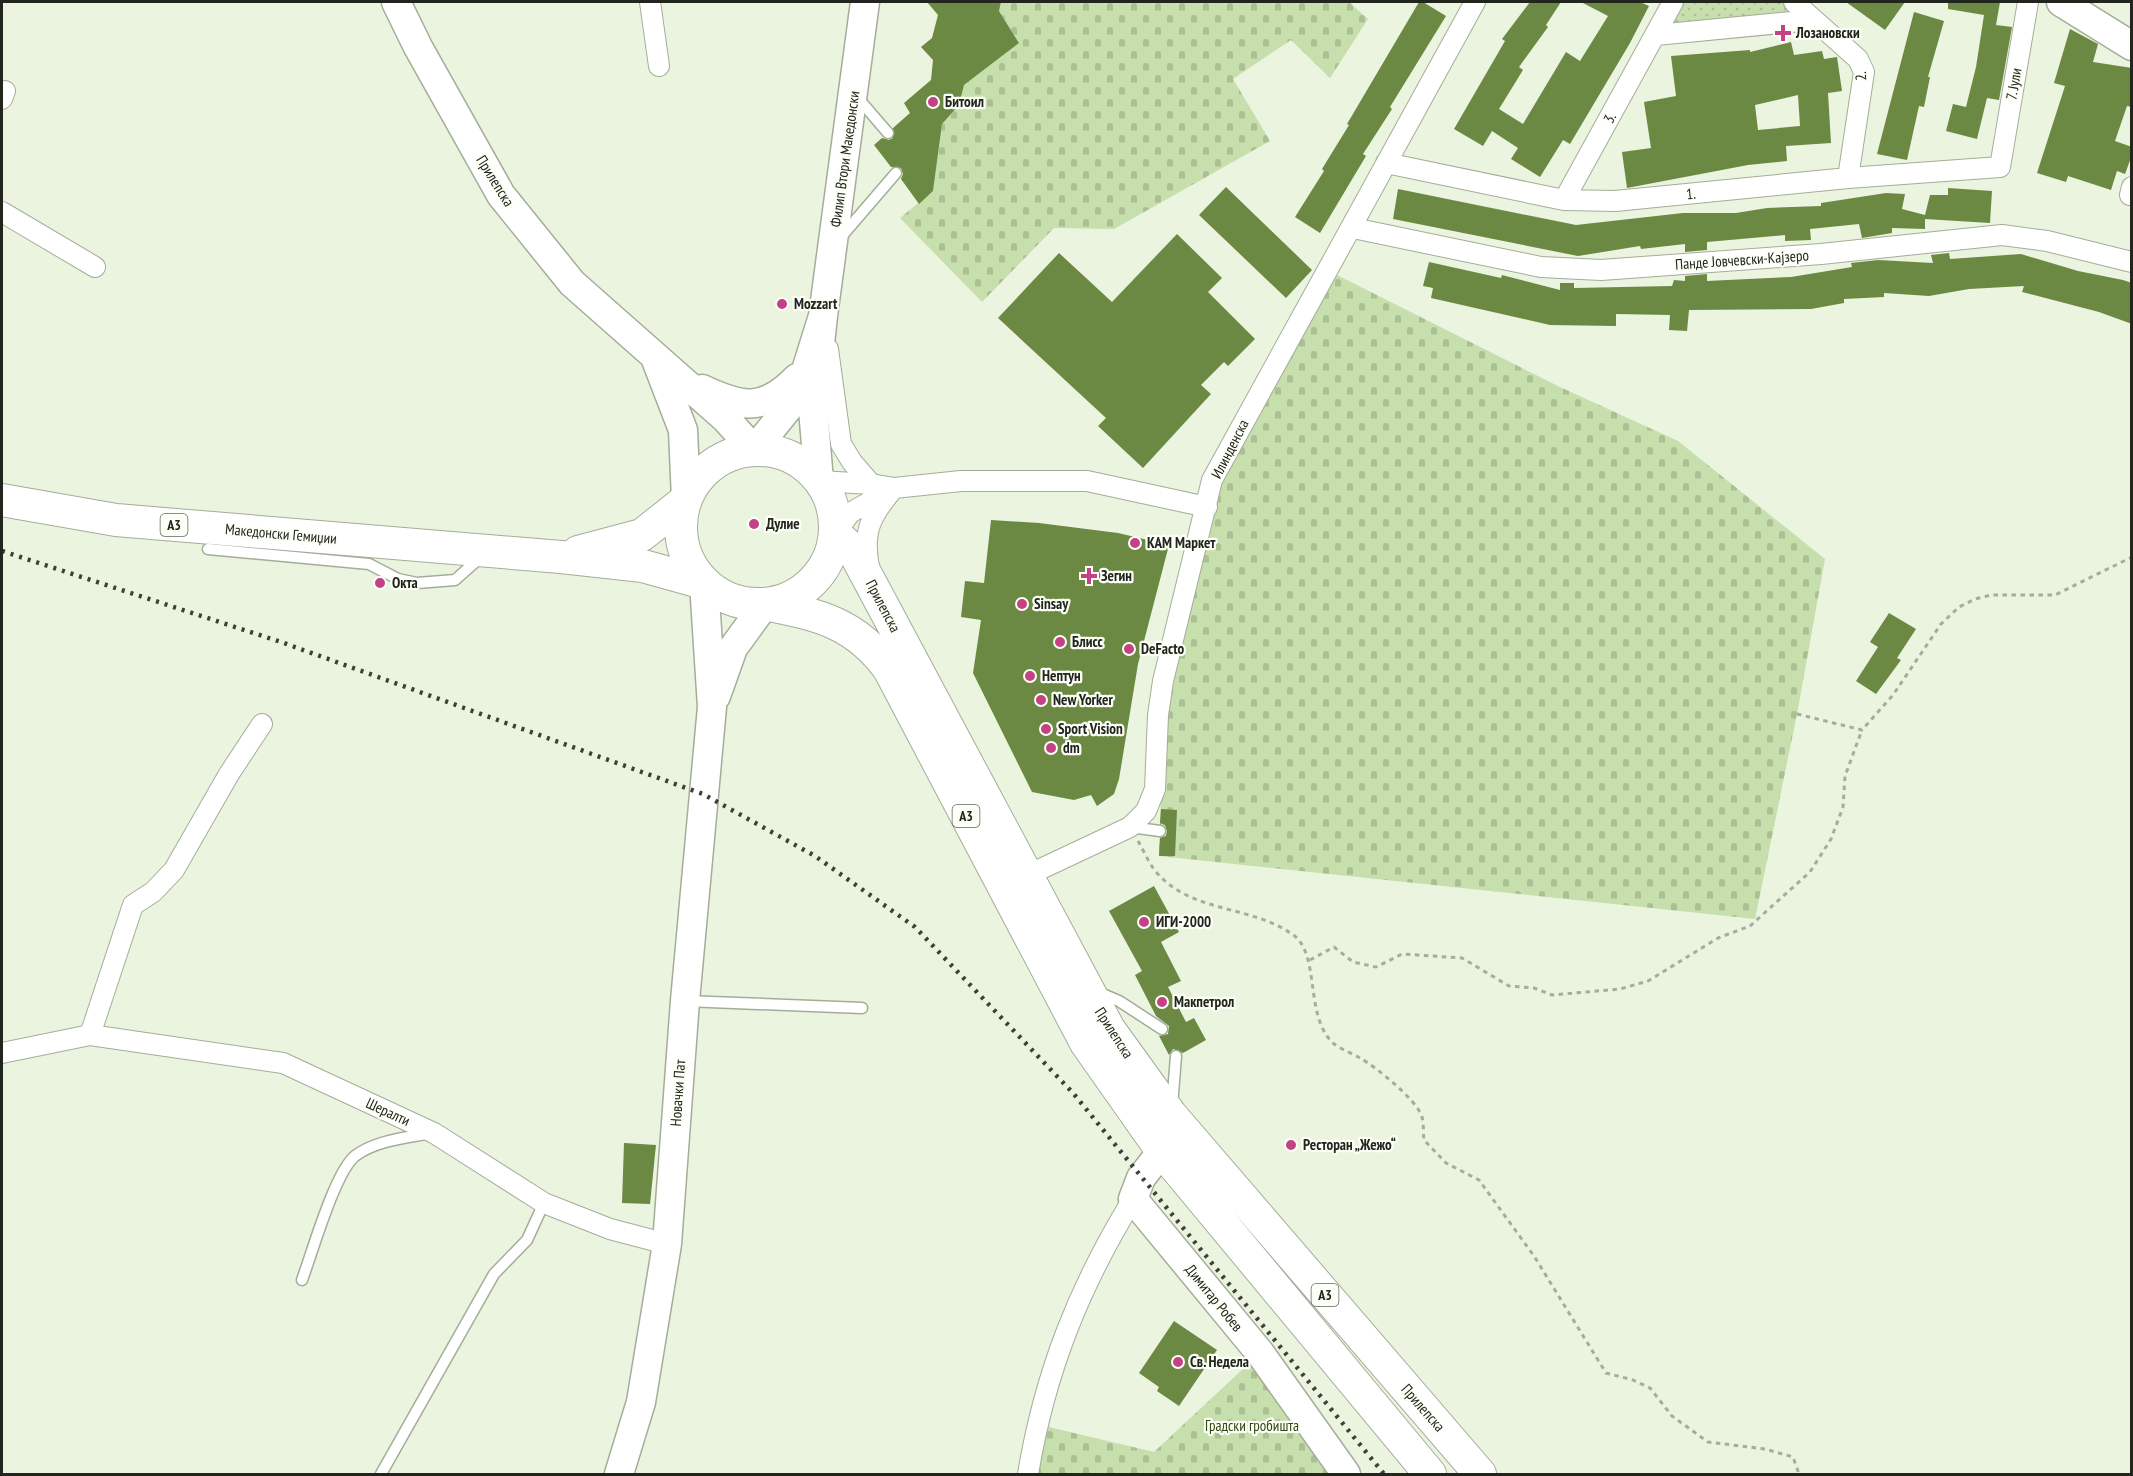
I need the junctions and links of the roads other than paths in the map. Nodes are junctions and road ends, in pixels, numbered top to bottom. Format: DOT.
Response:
graph roads {
  1 [pos="396,2"];
  2 [pos="650,2"];
  3 [pos="865,2"];
  4 [pos="1475,2"];
  5 [pos="1673,2"];
  6 [pos="1794,2"];
  7 [pos="2028,2"];
  8 [pos="2061,2"];
  9 [pos="1812,20"];
  10 [pos="1656,35"];
  11 [pos="2132,46"];
  12 [pos="659,66"];
  13 [pos="854,94"];
  14 [pos="888,133"];
  15 [pos="1386,163"];
  16 [pos="2000,167"];
  17 [pos="896,173"];
  18 [pos="1848,178"];
  19 [pos="1564,200"];
  20 [pos="2,212"];
  21 [pos="1353,228"];
  22 [pos="833,247"];
  23 [pos="2132,262"];
  24 [pos="95,267"];
  25 [pos="823,316"];
  26 [pos="655,358"];
  27 [pos="807,368"];
  28 [pos="679,378"];
  29 [pos="754,450"];
  30 [pos="819,481"];
  31 [pos="871,484"];
  32 [pos="894,488"];
  33 [pos="2,500"];
  34 [pos="686,500"];
  35 [pos="1207,507"];
  36 [pos="835,534"];
  37 [pos="208,549"];
  38 [pos="347,551"];
  39 [pos="561,557"];
  40 [pos="658,571"];
  41 [pos="704,583"];
  42 [pos="872,586"];
  43 [pos="765,604"];
  44 [pos="818,615"];
  45 [pos="706,622"];
  46 [pos="745,632"];
  47 [pos="712,706"];
  48 [pos="262,724"];
  49 [pos="1130,827"];
  50 [pos="1160,831"];
  51 [pos="1028,875"];
  52 [pos="1086,988"];
  53 [pos="685,1001"];
  54 [pos="862,1008"];
  55 [pos="1162,1029"];
  56 [pos="90,1035"];
  57 [pos="2,1053"];
  58 [pos="1176,1056"];
  59 [pos="1172,1115"];
  60 [pos="434,1132"];
  61 [pos="1162,1151"];
  62 [pos="1133,1199"];
  63 [pos="544,1203"];
  64 [pos="667,1244"];
  65 [pos="302,1280"];
  66 [pos="381,1474"];
  67 [pos="619,1474"];
  68 [pos="1028,1474"];
  69 [pos="1346,1474"];
  70 [pos="1430,1474"];
  71 [pos="1480,1474"];
  1 -- 26 [label="main road, Прилепска"];
  2 -- 12 [label="street"];
  3 -- 13 [label="main road, Филип Втори Македонски"];
  4 -- 15 [label="street, Илинденска"];
  5 -- 10 [label="street, 3."];
  6 -- 9 [label="street, 2."];
  7 -- 16 [label="street, 7. Јули"];
  8 -- 11 [label="main road"];
  9 -- 10 [label="street"];
  9 -- 18 [label="street, 2."];
  10 -- 19 [label="street, 3."];
  13 -- 14 [label="lane"];
  13 -- 22 [label="main road, Филип Втори Македонски"];
  15 -- 19 [label="street, 1."];
  15 -- 21 [label="street, Илинденска"];
  16 -- 18 [label="street, 1."];
  17 -- 22 [label="lane"];
  18 -- 19 [label="street, 1."];
  20 -- 24 [label="street"];
  21 -- 23 [label="street, Панде Јовчевски-Кајзеро"];
  21 -- 35 [label="street, Илинденска"];
  22 -- 25 [label="main road, Филип Втори Македонски"];
  25 -- 27 [label="main road"];
  25 -- 30 [label="main road"];
  25 -- 31 [label="street"];
  26 -- 28 [label="main road, Прилепска"];
  26 -- 34 [label="main road, Прилепска"];
  27 -- 28 [label="main road"];
  27 -- 29 [label="main road"];
  28 -- 29 [label="main road, Прилепска"];
  29 -- 30 [label="main road, A3"];
  29 -- 34 [label="main road, A3"];
  30 -- 31 [label="street"];
  30 -- 36 [label="main road, A3"];
  31 -- 32 [label="street"];
  32 -- 35 [label="street"];
  32 -- 36 [label="street"];
  32 -- 42 [label="street"];
  33 -- 38 [label="main road, Македонски Гемиџии / A3"];
  34 -- 39 [label="main road, A3"];
  34 -- 41 [label="main road, A3"];
  35 -- 49 [label="street, Илинденска"];
  36 -- 42 [label="main road, Прилепска / A3"];
  36 -- 43 [label="main road, A3"];
  37 -- 38 [label="lane"];
  38 -- 39 [label="main road, Македонски Гемиџии / A3"];
  39 -- 40 [label="main road, A3"];
  40 -- 41 [label="main road, A3"];
  40 -- 45 [label="main road"];
  41 -- 43 [label="main road, A3"];
  41 -- 45 [label="main road"];
  42 -- 51 [label="main road, Прилепска / A3"];
  43 -- 44 [label="main road, Прилепска / A3"];
  43 -- 46 [label="main road"];
  44 -- 46 [label="main road"];
  44 -- 61 [label="main road, Прилепска / A3"];
  45 -- 47 [label="main road"];
  46 -- 47 [label="main road"];
  47 -- 53 [label="main road, Новачки Пат"];
  48 -- 56 [label="street"];
  49 -- 50 [label="lane"];
  49 -- 51 [label="street, Илинденска"];
  51 -- 52 [label="main road, Прилепска / A3"];
  52 -- 55 [label="lane"];
  52 -- 59 [label="main road, Прилепска / A3"];
  53 -- 54 [label="lane"];
  53 -- 64 [label="main road, Новачки Пат"];
  56 -- 57 [label="street, Шералти"];
  56 -- 60 [label="street, Шералти"];
  58 -- 59 [label="lane"];
  59 -- 71 [label="main road, Прилепска / A3"];
  60 -- 63 [label="street, Шералти"];
  60 -- 65 [label="lane"];
  61 -- 62 [label="main road"];
  61 -- 70 [label="main road, Прилепска / A3"];
  62 -- 68 [label="street"];
  62 -- 69 [label="main road, Димитар Робев"];
  63 -- 64 [label="street, Шералти"];
  63 -- 66 [label="lane"];
  64 -- 67 [label="main road, Новачки Пат"];
}
